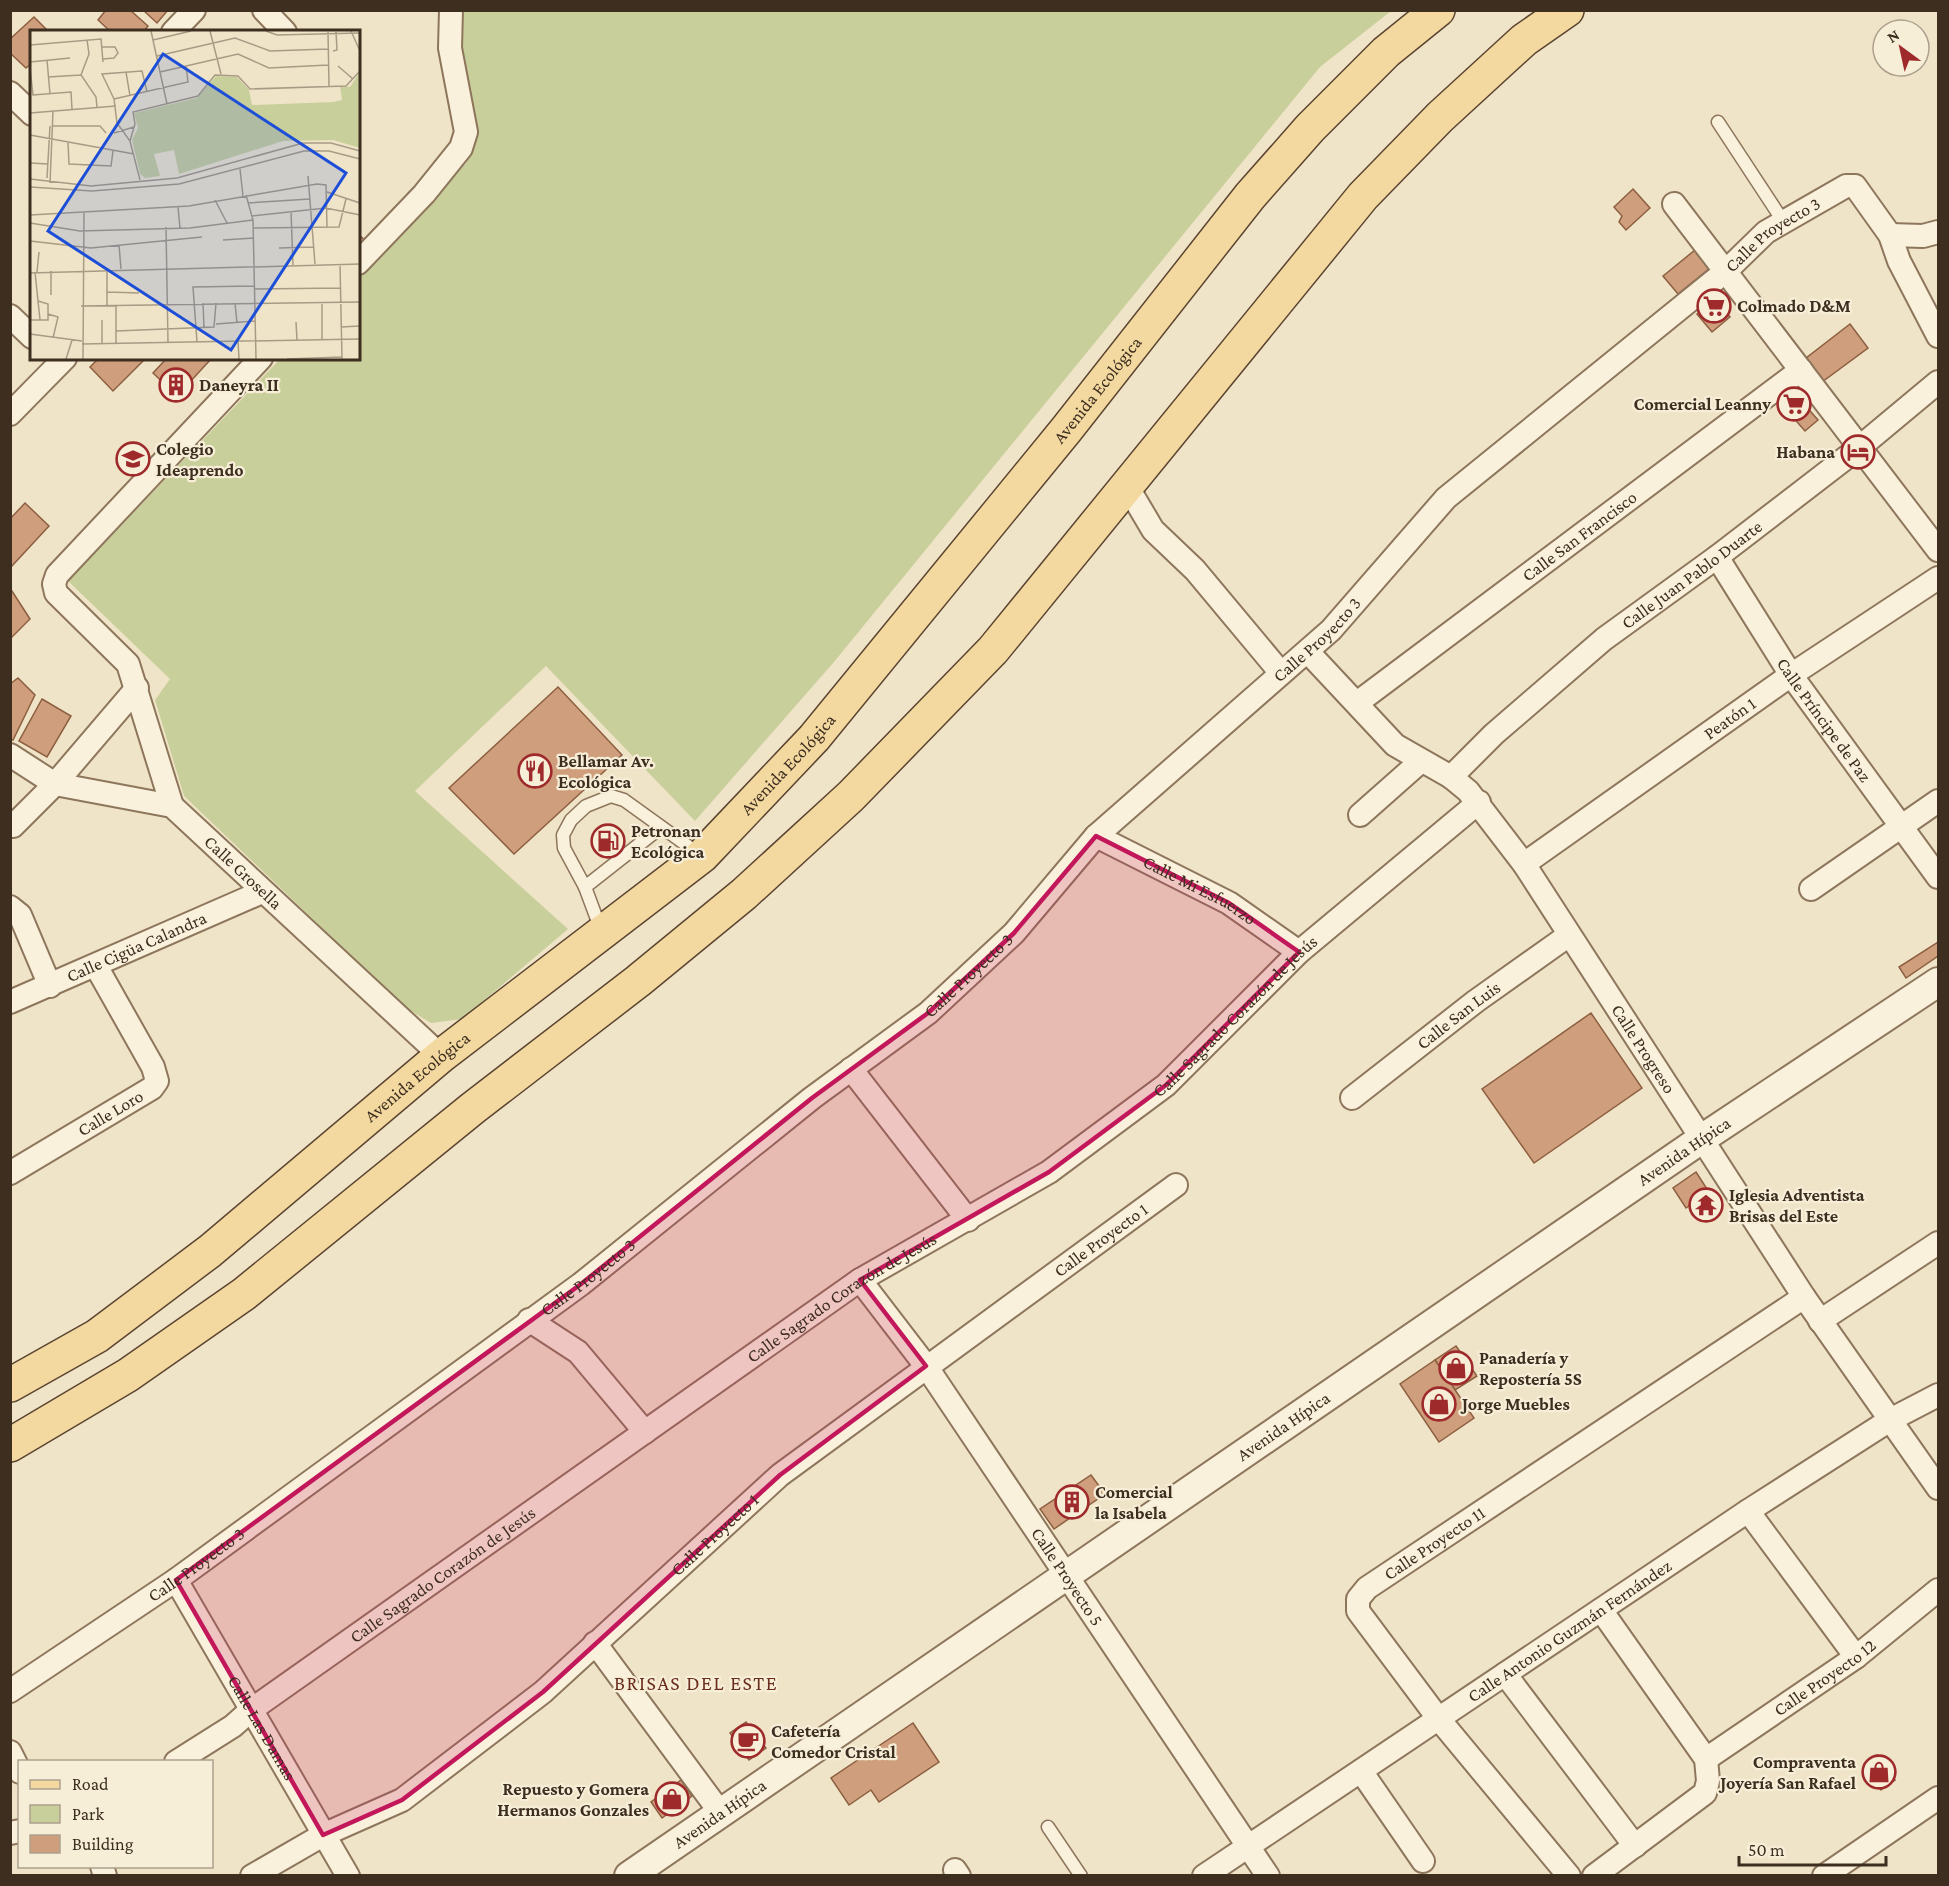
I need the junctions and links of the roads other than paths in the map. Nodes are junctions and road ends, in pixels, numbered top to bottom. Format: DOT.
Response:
graph roads {
  1 [pos="194,10"];
  2 [pos="264,10"];
  3 [pos="451,10"];
  4 [pos="1438,10"];
  5 [pos="1567,10"];
  6 [pos="175,30"];
  7 [pos="283,30"];
  8 [pos="10,93"];
  9 [pos="30,112"];
  10 [pos="1718,122"];
  11 [pos="1674,204"];
  12 [pos="1783,221"];
  13 [pos="1938,232"];
  14 [pos="1890,235"];
  15 [pos="360,261"];
  16 [pos="1726,271"];
  17 [pos="10,316"];
  18 [pos="30,335"];
  19 [pos="1938,336"];
  20 [pos="259,360"];
  21 [pos="58,361"];
  22 [pos="1801,370"];
  23 [pos="1938,382"];
  24 [pos="10,414"];
  25 [pos="1860,447"];
  26 [pos="1127,486"];
  27 [pos="1938,550"];
  28 [pos="1717,557"];
  29 [pos="1938,578"];
  30 [pos="1308,652"];
  31 [pos="1281,673"];
  32 [pos="1791,675"];
  33 [pos="137,688"];
  34 [pos="1357,703"];
  35 [pos="10,755"];
  36 [pos="1421,761"];
  37 [pos="1451,777"];
  38 [pos="55,784"];
  39 [pos="1938,801"];
  40 [pos="1479,802"];
  41 [pos="172,807"];
  42 [pos="1360,815"];
  43 [pos="13,826"];
  44 [pos="1901,827"];
  45 [pos="660,828"];
  46 [pos="1096,836"];
  47 [pos="702,856"];
  48 [pos="1524,864"];
  49 [pos="1938,876"];
  50 [pos="585,887"];
  51 [pos="1811,889"];
  52 [pos="262,892"];
  53 [pos="10,907"];
  54 [pos="603,934"];
  55 [pos="1569,935"];
  56 [pos="1299,952"];
  57 [pos="96,966"];
  58 [pos="1938,982"];
  59 [pos="50,986"];
  60 [pos="10,1002"];
  61 [pos="441,1056"];
  62 [pos="851,1070"];
  63 [pos="1352,1098"];
  64 [pos="1700,1140"];
  65 [pos="10,1173"];
  66 [pos="1176,1185"];
  67 [pos="968,1220"];
  68 [pos="1938,1243"];
  69 [pos="860,1280"];
  70 [pos="1804,1297"];
  71 [pos="530,1320"];
  72 [pos="1820,1321"];
  73 [pos="926,1366"];
  74 [pos="10,1385"];
  75 [pos="1938,1395"];
  76 [pos="1890,1420"];
  77 [pos="645,1432"];
  78 [pos="10,1445"];
  79 [pos="1938,1488"];
  80 [pos="1748,1511"];
  81 [pos="1067,1573"];
  82 [pos="176,1580"];
  83 [pos="1938,1590"];
  84 [pos="1601,1610"];
  85 [pos="595,1643"];
  86 [pos="1856,1657"];
  87 [pos="1505,1674"];
  88 [pos="10,1690"];
  89 [pos="251,1710"];
  90 [pos="1438,1718"];
  91 [pos="10,1752"];
  92 [pos="1706,1759"];
  93 [pos="178,1760"];
  94 [pos="18,1768"];
  95 [pos="1361,1771"];
  96 [pos="1938,1798"];
  97 [pos="720,1812"];
  98 [pos="1048,1827"];
  99 [pos="323,1835"];
  100 [pos="1249,1845"];
  101 [pos="1635,1846"];
  102 [pos="1423,1862"];
  103 [pos="252,1875"];
  104 [pos="348,1875"];
  105 [pos="629,1875"];
  106 [pos="1081,1875"];
  107 [pos="1204,1875"];
  108 [pos="1268,1875"];
  109 [pos="1569,1875"];
  110 [pos="1594,1875"];
  111 [pos="1824,1875"];
  1 -- 6 [label="street"];
  2 -- 7 [label="street"];
  3 -- 15 [label="street"];
  4 -- 47 [label="main road, Avenida Ecológica"];
  5 -- 26 [label="main road"];
  8 -- 9 [label="street"];
  10 -- 12 [label="lane"];
  11 -- 16 [label="street"];
  12 -- 14 [label="street, Calle Proyecto 3"];
  12 -- 16 [label="street, Calle Proyecto 3"];
  13 -- 14 [label="street"];
  14 -- 19 [label="street"];
  16 -- 22 [label="street"];
  16 -- 30 [label="street, Calle Proyecto 3"];
  17 -- 18 [label="street"];
  20 -- 33 [label="street"];
  21 -- 24 [label="street"];
  22 -- 25 [label="street"];
  22 -- 34 [label="street, Calle San Francisco"];
  23 -- 25 [label="street, Calle Juan Pablo Duarte"];
  25 -- 27 [label="street"];
  25 -- 28 [label="street, Calle Juan Pablo Duarte"];
  26 -- 31 [label="street"];
  26 -- 78 [label="main road"];
  28 -- 32 [label="street, Calle Príncipe de Paz"];
  28 -- 37 [label="street, Calle Juan Pablo Duarte"];
  29 -- 32 [label="street, Peatón 1"];
  30 -- 31 [label="street, Calle Proyecto 3"];
  30 -- 34 [label="street, Calle Progreso"];
  31 -- 46 [label="street, Calle Proyecto 3"];
  32 -- 44 [label="street, Calle Príncipe de Paz"];
  32 -- 48 [label="street, Peatón 1"];
  33 -- 38 [label="street"];
  33 -- 41 [label="street"];
  34 -- 36 [label="street, Calle Progreso"];
  35 -- 38 [label="street"];
  36 -- 37 [label="street, Calle Progreso"];
  36 -- 42 [label="street"];
  37 -- 40 [label="street, Calle Progreso"];
  38 -- 41 [label="street"];
  38 -- 43 [label="street"];
  39 -- 44 [label="street"];
  40 -- 48 [label="street, Calle Progreso"];
  40 -- 56 [label="street, Calle Sagrado Corazón de Jesús"];
  41 -- 52 [label="street, Calle Grosella"];
  44 -- 49 [label="street, Calle Príncipe de Paz"];
  44 -- 51 [label="street"];
  45 -- 47 [label="lane"];
  45 -- 50 [label="lane"];
  45 -- 50 [label="lane"];
  46 -- 56 [label="street, Calle Mi Esfuerzo"];
  46 -- 62 [label="street, Calle Proyecto 3"];
  47 -- 54 [label="main road, Avenida Ecológica"];
  48 -- 55 [label="street, Calle Progreso"];
  50 -- 54 [label="lane"];
  52 -- 57 [label="street, Calle Cigüa Calandra"];
  52 -- 61 [label="street, Calle Grosella"];
  53 -- 59 [label="street"];
  54 -- 61 [label="main road, Avenida Ecológica"];
  55 -- 63 [label="street, Calle San Luis"];
  55 -- 64 [label="street, Calle Progreso"];
  56 -- 67 [label="street, Calle Sagrado Corazón de Jesús"];
  57 -- 59 [label="street, Calle Cigüa Calandra"];
  57 -- 65 [label="street, Calle Loro"];
  58 -- 64 [label="street, Avenida Hípica"];
  59 -- 60 [label="street, Calle Cigüa Calandra"];
  61 -- 74 [label="main road, Avenida Ecológica"];
  62 -- 67 [label="street"];
  62 -- 71 [label="street, Calle Proyecto 3"];
  64 -- 70 [label="street, Calle Progreso"];
  64 -- 81 [label="street, Avenida Hípica"];
  66 -- 73 [label="street, Calle Proyecto 1"];
  67 -- 69 [label="street, Calle Sagrado Corazón de Jesús"];
  68 -- 72 [label="street"];
  69 -- 73 [label="street, Calle Proyecto 5"];
  69 -- 77 [label="street, Calle Sagrado Corazón de Jesús"];
  70 -- 72 [label="street, Calle Progreso"];
  70 -- 90 [label="street, Calle Proyecto 11"];
  71 -- 77 [label="street"];
  71 -- 82 [label="street, Calle Proyecto 3"];
  72 -- 76 [label="street, Calle Progreso"];
  73 -- 81 [label="street, Calle Proyecto 5"];
  73 -- 85 [label="street, Calle Proyecto 1"];
  75 -- 76 [label="street, Calle Antonio Guzmán Fernández"];
  76 -- 79 [label="street, Calle Progreso"];
  76 -- 80 [label="street, Calle Antonio Guzmán Fernández"];
  77 -- 89 [label="street, Calle Sagrado Corazón de Jesús"];
  80 -- 84 [label="street, Calle Antonio Guzmán Fernández"];
  80 -- 86 [label="street"];
  81 -- 97 [label="street, Avenida Hípica"];
  81 -- 100 [label="street, Calle Proyecto 5"];
  82 -- 88 [label="street, Calle Proyecto 3"];
  82 -- 89 [label="street, Calle Las Damas"];
  83 -- 86 [label="street, Calle Proyecto 12"];
  84 -- 87 [label="street, Calle Antonio Guzmán Fernández"];
  84 -- 92 [label="street"];
  85 -- 97 [label="street"];
  85 -- 99 [label="street, Calle Proyecto 1"];
  86 -- 92 [label="street, Calle Proyecto 12"];
  87 -- 90 [label="street, Calle Antonio Guzmán Fernández"];
  87 -- 101 [label="street"];
  89 -- 93 [label="street, Calle Sagrado Corazón de Jesús"];
  89 -- 99 [label="street, Calle Las Damas"];
  90 -- 95 [label="street, Calle Antonio Guzmán Fernández"];
  90 -- 109 [label="street, Calle Proyecto 11"];
  91 -- 94 [label="street"];
  92 -- 101 [label="street"];
  95 -- 100 [label="street, Calle Antonio Guzmán Fernández"];
  95 -- 102 [label="street"];
  96 -- 111 [label="street"];
  97 -- 105 [label="street, Avenida Hípica"];
  98 -- 106 [label="lane"];
  99 -- 103 [label="street, Calle Proyecto 1"];
  99 -- 104 [label="street, Calle Las Damas"];
  100 -- 107 [label="street, Calle Antonio Guzmán Fernández"];
  100 -- 108 [label="street, Calle Proyecto 5"];
  101 -- 110 [label="street"];
}
